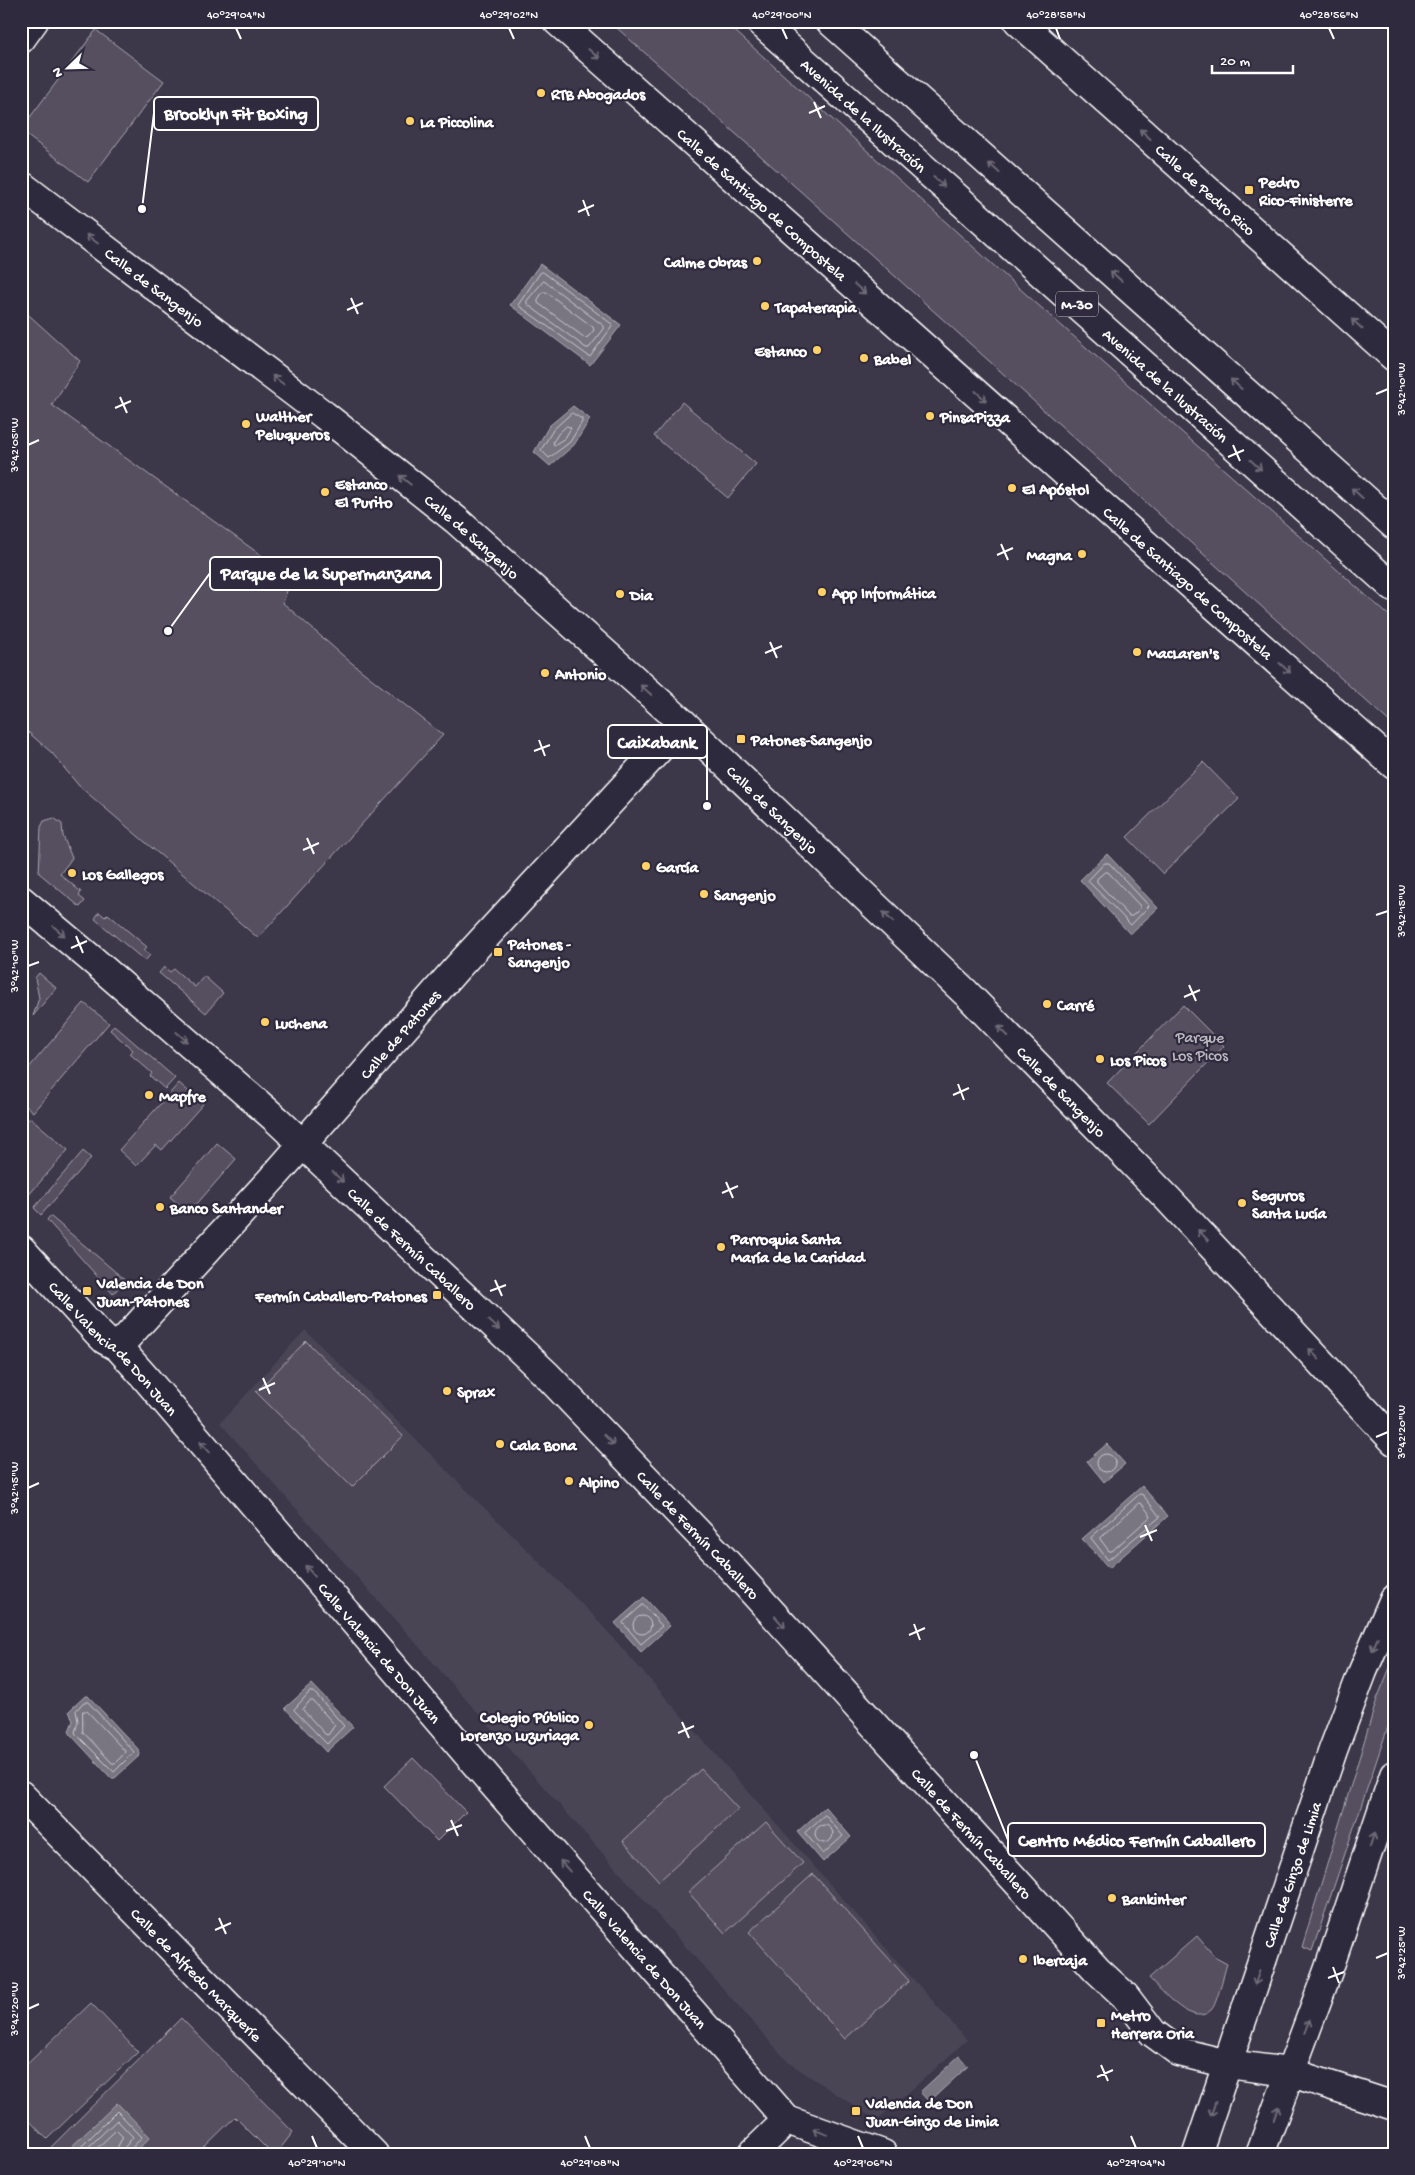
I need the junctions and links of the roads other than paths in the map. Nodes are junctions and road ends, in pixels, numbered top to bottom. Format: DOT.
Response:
graph roads {
  1 [pos="34,21"];
  2 [pos="557,21"];
  3 [pos="759,21"];
  4 [pos="830,21"];
  5 [pos="1018,21"];
  6 [pos="21,39"];
  7 [pos="21,185"];
  8 [pos="1394,357"];
  9 [pos="1394,525"];
  10 [pos="1394,588"];
  11 [pos="683,722"];
  12 [pos="1394,765"];
  13 [pos="21,900"];
  14 [pos="303,1144"];
  15 [pos="21,1248"];
  16 [pos="118,1347"];
  17 [pos="1394,1441"];
  18 [pos="1394,1599"];
  19 [pos="1394,1775"];
  20 [pos="21,1795"];
  21 [pos="1228,2064"];
  22 [pos="1289,2072"];
  23 [pos="1394,2106"];
  24 [pos="787,2120"];
  25 [pos="374,2154"];
  26 [pos="752,2154"];
  27 [pos="883,2154"];
  28 [pos="1197,2154"];
  29 [pos="1260,2154"];
  1 -- 6 [label="main road"];
  2 -- 12 [label="main road, Calle de Santiago de Compostela, one-way"];
  3 -- 10 [label="main road, Avenida de la Ilustración / M-30, one-way"];
  9 -- 4 [label="main road, M-30, one-way"];
  8 -- 5 [label="main road, Calle de Pedro Rico, one-way"];
  11 -- 7 [label="main road, Calle de Sangenjo, one-way"];
  11 -- 14 [label="main road, Calle de Patones"];
  17 -- 11 [label="main road, Calle de Sangenjo, one-way"];
  13 -- 14 [label="main road, Calle de Fermín Caballero, one-way"];
  14 -- 16 [label="main road, Calle de Patones"];
  14 -- 21 [label="main road, Calle de Fermín Caballero, one-way"];
  15 -- 16 [label="main road, Calle Valencia de Don Juan"];
  24 -- 16 [label="main road, Calle Valencia de Don Juan, one-way"];
  18 -- 21 [label="main road, Calle de Ginzo de Limia, one-way"];
  22 -- 19 [label="main road, one-way"];
  20 -- 25 [label="main road, Calle de Alfredo Marqueríe"];
  21 -- 22 [label="main road, Calle de Fermín Caballero"];
  21 -- 28 [label="main road, Calle de Ginzo de Limia, one-way"];
  22 -- 23 [label="main road, Calle de Fermín Caballero"];
  29 -- 22 [label="main road, one-way"];
  24 -- 26 [label="main road"];
  27 -- 24 [label="main road, Calle Valencia de Don Juan, one-way"];
}
